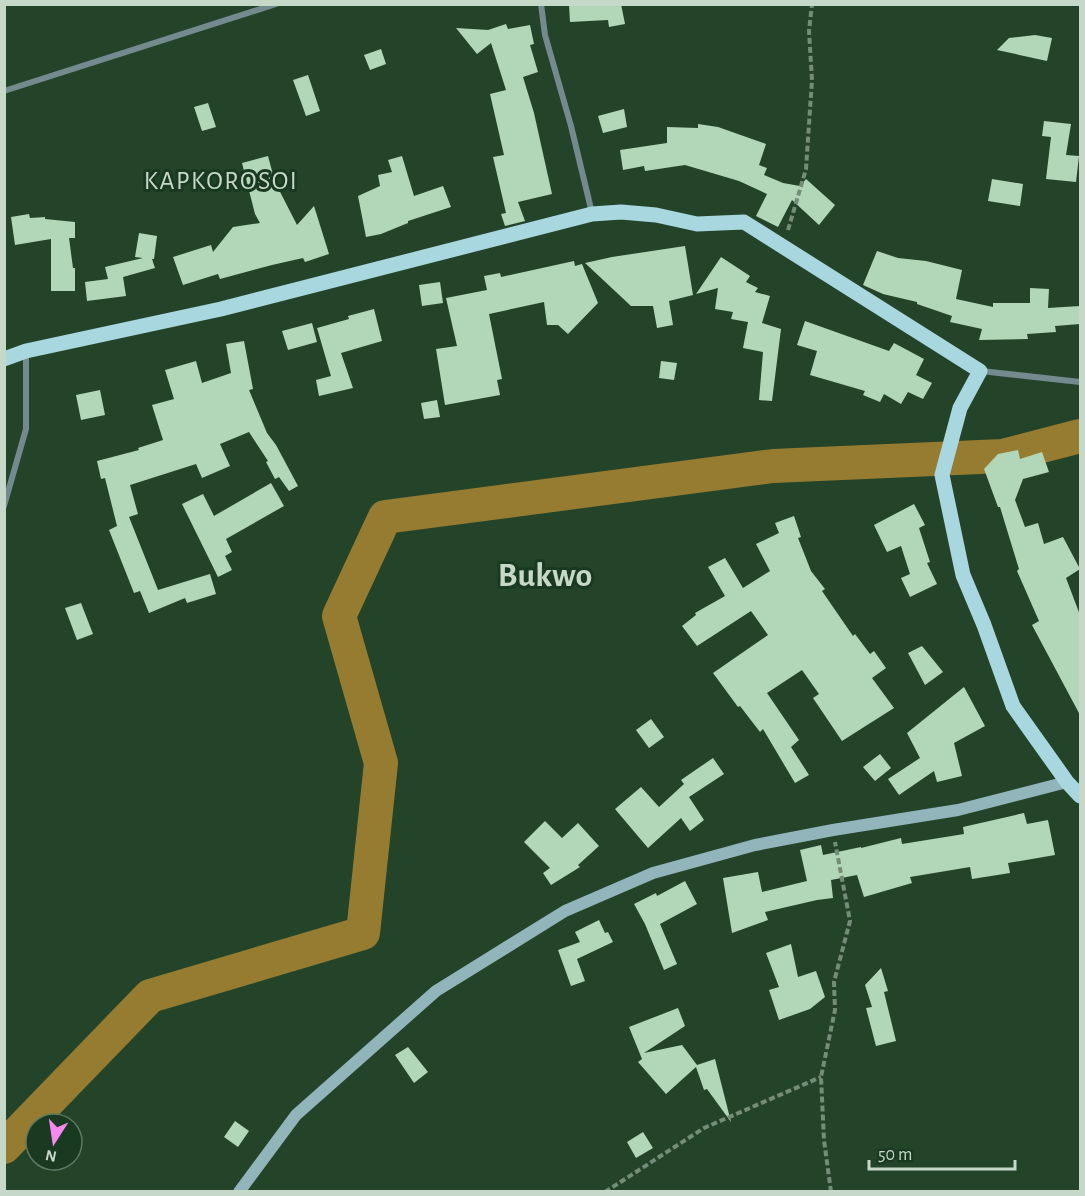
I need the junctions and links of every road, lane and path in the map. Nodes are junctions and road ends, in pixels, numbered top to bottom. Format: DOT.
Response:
graph roads {
  1 [pos="276,4"];
  2 [pos="541,4"];
  3 [pos="812,4"];
  4 [pos="4,91"];
  5 [pos="592,214"];
  6 [pos="784,248"];
  7 [pos="26,351"];
  8 [pos="4,359"];
  9 [pos="980,371"];
  10 [pos="1080,382"];
  11 [pos="4,506"];
  12 [pos="1067,782"];
  13 [pos="1080,795"];
  14 [pos="833,830"];
  15 [pos="821,1077"];
  16 [pos="239,1191"];
  17 [pos="605,1191"];
  18 [pos="831,1191"];
  1 -- 4 [label="street"];
  2 -- 5 [label="street"];
  3 -- 6 [label="path"];
  5 -- 6 [label="main road"];
  5 -- 7 [label="main road"];
  6 -- 9 [label="main road"];
  7 -- 8 [label="main road"];
  7 -- 11 [label="street"];
  9 -- 10 [label="street"];
  9 -- 12 [label="main road"];
  12 -- 13 [label="main road"];
  12 -- 14 [label="main road"];
  14 -- 15 [label="path"];
  14 -- 16 [label="main road"];
  15 -- 17 [label="path"];
  15 -- 18 [label="path"];
}
